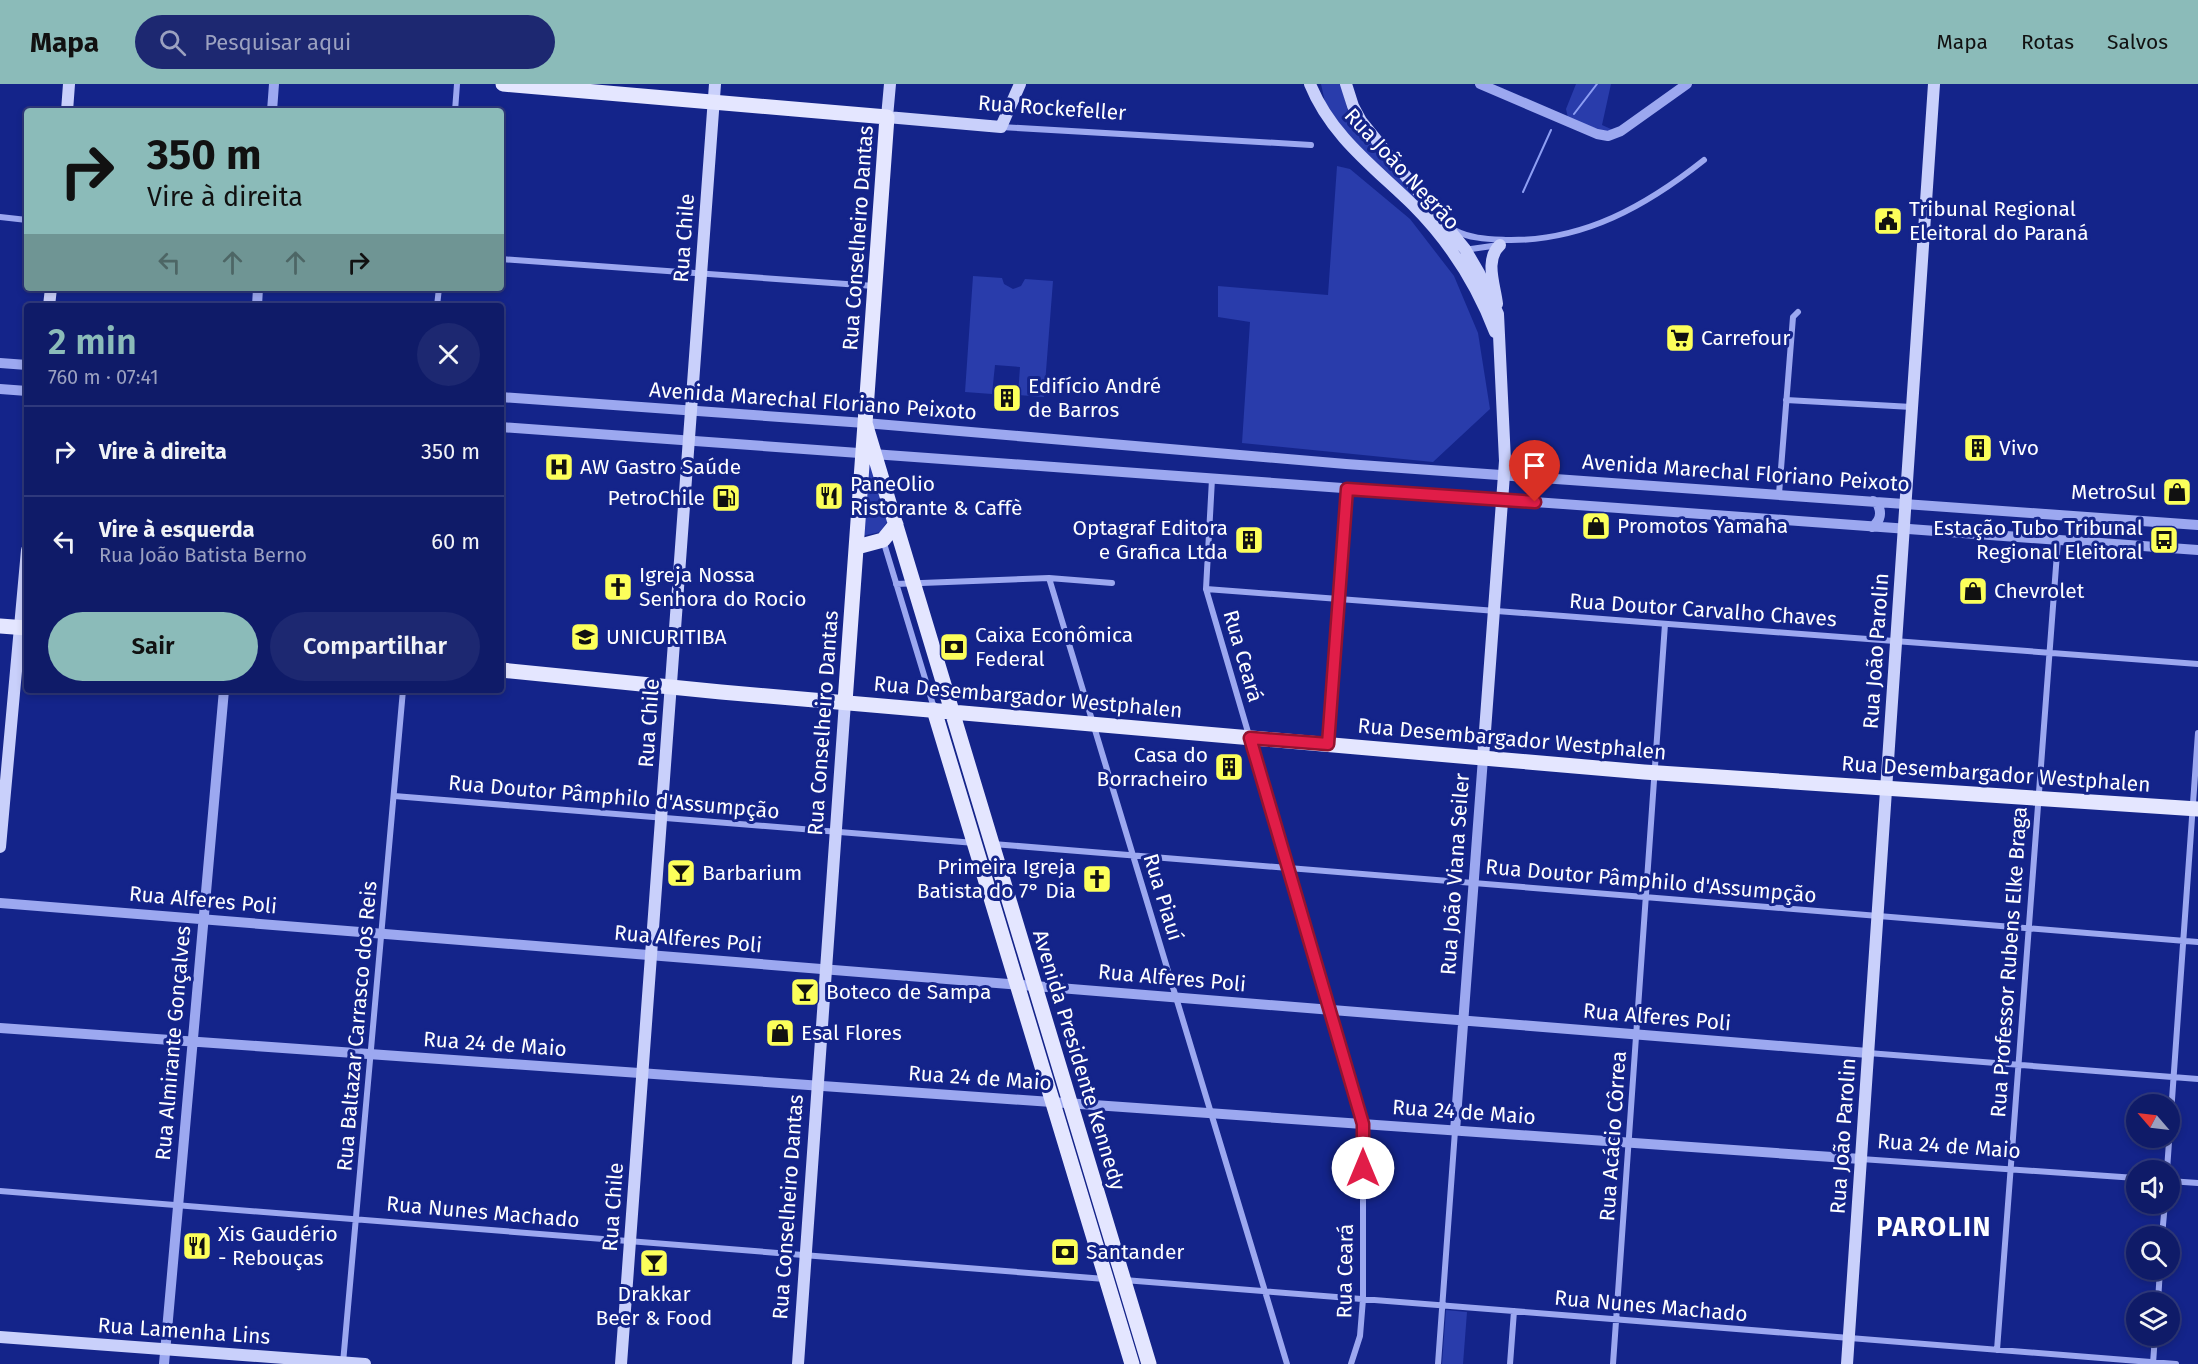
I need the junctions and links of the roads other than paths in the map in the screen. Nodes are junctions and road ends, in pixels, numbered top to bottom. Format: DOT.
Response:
graph roads {
  1 [pos="69,84"];
  2 [pos="274,84"];
  3 [pos="457,84"];
  4 [pos="503,84"];
  5 [pos="715,84"];
  6 [pos="890,84"];
  7 [pos="1020,84"];
  8 [pos="1310,84"];
  9 [pos="1346,84"];
  10 [pos="1480,84"];
  11 [pos="1687,84"];
  12 [pos="1934,84"];
  13 [pos="714,102"];
  14 [pos="67,108"];
  15 [pos="272,108"];
  16 [pos="455,108"];
  17 [pos="888,117"];
  18 [pos="1001,127"];
  19 [pos="1311,146"];
  20 [pos="1704,160"];
  21 [pos="0,217"];
  22 [pos="24,220"];
  23 [pos="1447,226"];
  24 [pos="1518,240"];
  25 [pos="1500,245"];
  26 [pos="1465,249"];
  27 [pos="1452,251"];
  28 [pos="504,259"];
  29 [pos="701,274"];
  30 [pos="875,286"];
  31 [pos="1798,312"];
  32 [pos="1498,314"];
  33 [pos="1499,350"];
  34 [pos="0,363"];
  35 [pos="24,365"];
  36 [pos="0,389"];
  37 [pos="24,391"];
  38 [pos="504,397"];
  39 [pos="1786,400"];
  40 [pos="1912,407"];
  41 [pos="691,410"];
  42 [pos="866,423"];
  43 [pos="504,427"];
  44 [pos="689,441"];
  45 [pos="869,454"];
  46 [pos="1505,475"];
  47 [pos="1212,479"];
  48 [pos="1347,489"];
  49 [pos="1779,494"];
  50 [pos="1503,500"];
  51 [pos="1873,501"];
  52 [pos="1906,503"];
  53 [pos="896,524"];
  54 [pos="2198,525"];
  55 [pos="1872,527"];
  56 [pos="1904,529"];
  57 [pos="883,540"];
  58 [pos="2058,540"];
  59 [pos="857,547"];
  60 [pos="2198,550"];
  61 [pos="1048,578"];
  62 [pos="914,582"];
  63 [pos="1112,583"];
  64 [pos="896,585"];
  65 [pos="1206,589"];
  66 [pos="1339,599"];
  67 [pos="24,608"];
  68 [pos="1495,611"];
  69 [pos="1665,624"];
  70 [pos="0,626"];
  71 [pos="23,628"];
  72 [pos="1896,641"];
  73 [pos="2049,653"];
  74 [pos="2198,664"];
  75 [pos="504,670"];
  76 [pos="671,685"];
  77 [pos="224,693"];
  78 [pos="403,693"];
  79 [pos="845,702"];
  80 [pos="934,710"];
  81 [pos="952,712"];
  82 [pos="1093,724"];
  83 [pos="2198,733"];
  84 [pos="1250,738"];
  85 [pos="1328,744"];
  86 [pos="1484,758"];
  87 [pos="1654,772"];
  88 [pos="1886,788"];
  89 [pos="394,796"];
  90 [pos="978,796"];
  91 [pos="2038,798"];
  92 [pos="962,801"];
  93 [pos="2195,808"];
  94 [pos="661,818"];
  95 [pos="836,832"];
  96 [pos="975,843"];
  97 [pos="993,844"];
  98 [pos="0,847"];
  99 [pos="1134,856"];
  100 [pos="1474,884"];
  101 [pos="1646,897"];
  102 [pos="0,903"];
  103 [pos="1877,916"];
  104 [pos="203,920"];
  105 [pos="1016,922"];
  106 [pos="999,925"];
  107 [pos="2028,928"];
  108 [pos="381,934"];
  109 [pos="2183,941"];
  110 [pos="2198,942"];
  111 [pos="651,956"];
  112 [pos="826,970"];
  113 [pos="1018,985"];
  114 [pos="1035,987"];
  115 [pos="1176,998"];
  116 [pos="1330,1010"];
  117 [pos="1464,1021"];
  118 [pos="0,1028"];
  119 [pos="1636,1035"];
  120 [pos="193,1042"];
  121 [pos="1868,1053"];
  122 [pos="371,1054"];
  123 [pos="2018,1065"];
  124 [pos="643,1074"];
  125 [pos="2174,1077"];
  126 [pos="2198,1079"];
  127 [pos="818,1086"];
  128 [pos="1053,1102"];
  129 [pos="1070,1104"];
  130 [pos="1211,1113"];
  131 [pos="1363,1124"];
  132 [pos="1455,1131"];
  133 [pos="1629,1143"];
  134 [pos="1070,1159"];
  135 [pos="1861,1159"];
  136 [pos="2168,1160"];
  137 [pos="1088,1163"];
  138 [pos="2010,1169"];
  139 [pos="2126,1177"];
  140 [pos="2180,1181"];
  141 [pos="2198,1182"];
  142 [pos="0,1191"];
  143 [pos="178,1205"];
  144 [pos="356,1219"];
  145 [pos="630,1241"];
  146 [pos="806,1255"];
  147 [pos="1106,1279"];
  148 [pos="1123,1280"];
  149 [pos="1265,1292"];
  150 [pos="1363,1299"];
  151 [pos="1442,1306"];
  152 [pos="1514,1311"];
  153 [pos="1616,1319"];
  154 [pos="0,1337"];
  155 [pos="1849,1338"];
  156 [pos="2154,1346"];
  157 [pos="166,1349"];
  158 [pos="1996,1350"];
  159 [pos="343,1363"];
  160 [pos="2153,1363"];
  161 [pos="164,1364"];
  162 [pos="365,1364"];
  163 [pos="621,1364"];
  164 [pos="798,1364"];
  165 [pos="1132,1364"];
  166 [pos="1149,1364"];
  167 [pos="1287,1364"];
  168 [pos="1351,1364"];
  169 [pos="1438,1364"];
  170 [pos="1510,1364"];
  171 [pos="1613,1364"];
  172 [pos="1847,1364"];
  173 [pos="2176,1364"];
  1 -- 14 [label="main road"];
  2 -- 15 [label="street"];
  3 -- 16 [label="street"];
  4 -- 13 [label="main road, Rua Rockefeller"];
  5 -- 13 [label="main road, Rua Chile"];
  6 -- 17 [label="main road, Rua Conselheiro Dantas"];
  7 -- 18 [label="main road"];
  8 -- 27 [label="main road, Rua João Negrão"];
  9 -- 23 [label="main road, Rua João Viana Seiler"];
  10 -- 11 [label="street"];
  12 -- 40 [label="main road, Rua João Parolin"];
  13 -- 17 [label="main road, Rua Rockefeller"];
  13 -- 29 [label="main road, Rua Chile"];
  17 -- 18 [label="main road, Rua Rockefeller"];
  17 -- 30 [label="main road, Rua Conselheiro Dantas"];
  18 -- 19 [label="street, Rua Rockefeller"];
  20 -- 24 [label="street, Rua João Negrão"];
  21 -- 22 [label="street"];
  23 -- 24 [label="street, Rua João Negrão"];
  23 -- 26 [label="main road, Rua João Viana Seiler"];
  24 -- 25 [label="street, Rua João Negrão"];
  25 -- 26 [label="street, Rua João Negrão"];
  25 -- 32 [label="main road"];
  26 -- 27 [label="street, Rua João Negrão"];
  26 -- 32 [label="main road, Rua João Viana Seiler"];
  27 -- 33 [label="main road, Rua João Viana Seiler"];
  28 -- 29 [label="street"];
  29 -- 30 [label="street"];
  29 -- 41 [label="main road, Rua Chile"];
  30 -- 42 [label="main road, Rua Conselheiro Dantas"];
  31 -- 39 [label="street"];
  32 -- 33 [label="main road, Rua João Viana Seiler"];
  33 -- 46 [label="main road, Rua João Viana Seiler"];
  34 -- 35 [label="street"];
  36 -- 37 [label="street"];
  38 -- 41 [label="street, Avenida Marechal Floriano Peixoto"];
  39 -- 40 [label="street"];
  39 -- 49 [label="street"];
  40 -- 52 [label="main road, Rua João Parolin"];
  41 -- 42 [label="street, Avenida Marechal Floriano Peixoto"];
  41 -- 44 [label="main road, Rua Chile"];
  42 -- 45 [label="main road, Rua Conselheiro Dantas"];
  42 -- 46 [label="street, Avenida Marechal Floriano Peixoto"];
  43 -- 44 [label="street"];
  44 -- 45 [label="street"];
  44 -- 76 [label="main road, Rua Chile"];
  45 -- 47 [label="street"];
  45 -- 53 [label="main road, Avenida Presidente Kennedy"];
  45 -- 59 [label="main road, Rua Conselheiro Dantas"];
  46 -- 49 [label="street, Avenida Marechal Floriano Peixoto"];
  46 -- 50 [label="main road, Rua João Viana Seiler"];
  47 -- 48 [label="street"];
  47 -- 65 [label="street, Rua Ceará"];
  48 -- 50 [label="street"];
  48 -- 66 [label="street"];
  49 -- 51 [label="street, Avenida Marechal Floriano Peixoto"];
  50 -- 55 [label="street"];
  50 -- 68 [label="main road, Rua João Viana Seiler"];
  51 -- 52 [label="street, Avenida Marechal Floriano Peixoto"];
  51 -- 55 [label="street"];
  52 -- 54 [label="street, Avenida Marechal Floriano Peixoto"];
  52 -- 56 [label="main road, Rua João Parolin"];
  53 -- 57 [label="main road"];
  53 -- 62 [label="main road, Avenida Presidente Kennedy"];
  55 -- 56 [label="street"];
  56 -- 58 [label="street"];
  56 -- 72 [label="main road, Rua João Parolin"];
  57 -- 59 [label="main road"];
  57 -- 64 [label="street, Avenida Presidente Kennedy"];
  58 -- 60 [label="street"];
  58 -- 73 [label="street, Rua Professor Rubens Elke Braga"];
  59 -- 79 [label="main road, Rua Conselheiro Dantas"];
  61 -- 62 [label="street"];
  61 -- 63 [label="street"];
  61 -- 82 [label="street, Rua Piauí"];
  62 -- 64 [label="street"];
  62 -- 81 [label="main road, Avenida Presidente Kennedy"];
  64 -- 80 [label="street, Avenida Presidente Kennedy"];
  65 -- 66 [label="street, Rua Doutor Carvalho Chaves"];
  65 -- 84 [label="street, Rua Ceará"];
  66 -- 68 [label="street, Rua Doutor Carvalho Chaves"];
  66 -- 85 [label="street"];
  67 -- 71 [label="main road"];
  68 -- 69 [label="street, Rua Doutor Carvalho Chaves"];
  68 -- 86 [label="main road, Rua João Viana Seiler"];
  69 -- 72 [label="street, Rua Doutor Carvalho Chaves"];
  69 -- 87 [label="street, Rua Acácio Côrrea"];
  70 -- 71 [label="main road"];
  71 -- 98 [label="main road"];
  72 -- 73 [label="street, Rua Doutor Carvalho Chaves"];
  72 -- 88 [label="main road, Rua João Parolin"];
  73 -- 74 [label="street, Rua Doutor Carvalho Chaves"];
  73 -- 91 [label="street, Rua Professor Rubens Elke Braga"];
  75 -- 76 [label="main road, Rua Desembargador Westphalen"];
  76 -- 79 [label="main road, Rua Desembargador Westphalen"];
  76 -- 94 [label="main road, Rua Chile"];
  77 -- 104 [label="street, Rua Almirante Gonçalves"];
  78 -- 89 [label="street, Rua Baltazar Carrasco dos Reis"];
  79 -- 80 [label="main road, Rua Desembargador Westphalen"];
  79 -- 95 [label="main road, Rua Conselheiro Dantas"];
  80 -- 81 [label="main road, Rua Desembargador Westphalen"];
  80 -- 92 [label="main road, Avenida Presidente Kennedy"];
  81 -- 82 [label="main road, Rua Desembargador Westphalen"];
  81 -- 90 [label="main road, Avenida Presidente Kennedy"];
  82 -- 84 [label="main road, Rua Desembargador Westphalen"];
  82 -- 99 [label="street, Rua Piauí"];
  83 -- 93 [label="street"];
  84 -- 85 [label="main road, Rua Desembargador Westphalen"];
  84 -- 116 [label="street, Rua Ceará"];
  85 -- 86 [label="main road, Rua Desembargador Westphalen"];
  86 -- 87 [label="main road, Rua Desembargador Westphalen"];
  86 -- 100 [label="street, Rua João Viana Seiler"];
  87 -- 88 [label="main road, Rua Desembargador Westphalen"];
  87 -- 101 [label="street, Rua Acácio Côrrea"];
  88 -- 91 [label="main road, Rua Desembargador Westphalen"];
  88 -- 103 [label="main road, Rua João Parolin"];
  89 -- 94 [label="street, Rua Doutor Pâmphilo d'Assumpção"];
  89 -- 108 [label="street, Rua Baltazar Carrasco dos Reis"];
  90 -- 92 [label="main road"];
  90 -- 97 [label="main road, Avenida Presidente Kennedy"];
  91 -- 93 [label="main road, Rua Desembargador Westphalen"];
  91 -- 107 [label="street, Rua Professor Rubens Elke Braga"];
  92 -- 96 [label="main road, Avenida Presidente Kennedy"];
  93 -- 109 [label="street"];
  94 -- 95 [label="street, Rua Doutor Pâmphilo d'Assumpção"];
  94 -- 111 [label="main road, Rua Chile"];
  95 -- 96 [label="street, Rua Doutor Pâmphilo d'Assumpção"];
  95 -- 112 [label="main road, Rua Conselheiro Dantas"];
  96 -- 106 [label="main road, Avenida Presidente Kennedy"];
  97 -- 99 [label="street, Rua Doutor Pâmphilo d'Assumpção"];
  97 -- 105 [label="main road, Avenida Presidente Kennedy"];
  99 -- 100 [label="street, Rua Doutor Pâmphilo d'Assumpção"];
  99 -- 115 [label="street, Rua Piauí"];
  100 -- 101 [label="street, Rua Doutor Pâmphilo d'Assumpção"];
  100 -- 117 [label="street, Rua João Viana Seiler"];
  101 -- 103 [label="street, Rua Doutor Pâmphilo d'Assumpção"];
  101 -- 119 [label="street, Rua Acácio Côrrea"];
  102 -- 104 [label="street, Rua Alferes Poli"];
  103 -- 107 [label="street, Rua Doutor Pâmphilo d'Assumpção"];
  103 -- 121 [label="main road, Rua João Parolin"];
  104 -- 108 [label="street, Rua Alferes Poli"];
  104 -- 120 [label="street, Rua Almirante Gonçalves"];
  105 -- 106 [label="main road"];
  105 -- 114 [label="main road, Avenida Presidente Kennedy"];
  106 -- 113 [label="main road, Avenida Presidente Kennedy"];
  107 -- 109 [label="street, Rua Doutor Pâmphilo d'Assumpção"];
  107 -- 123 [label="street, Rua Professor Rubens Elke Braga"];
  108 -- 111 [label="street, Rua Alferes Poli"];
  108 -- 122 [label="street, Rua Baltazar Carrasco dos Reis"];
  109 -- 110 [label="street, Rua Doutor Pâmphilo d'Assumpção"];
  109 -- 125 [label="street"];
  111 -- 112 [label="street, Rua Alferes Poli"];
  111 -- 124 [label="main road, Rua Chile"];
  112 -- 113 [label="street, Rua Alferes Poli"];
  112 -- 127 [label="main road, Rua Conselheiro Dantas"];
  113 -- 114 [label="street, Rua Alferes Poli"];
  113 -- 128 [label="main road, Avenida Presidente Kennedy"];
  114 -- 115 [label="street, Rua Alferes Poli"];
  114 -- 129 [label="main road, Avenida Presidente Kennedy"];
  115 -- 116 [label="street, Rua Alferes Poli"];
  115 -- 130 [label="street, Rua Piauí"];
  116 -- 117 [label="street, Rua Alferes Poli"];
  116 -- 131 [label="street, Rua Ceará"];
  117 -- 119 [label="street, Rua Alferes Poli"];
  117 -- 132 [label="street, Rua João Viana Seiler"];
  118 -- 120 [label="street, Rua 24 de Maio"];
  119 -- 121 [label="street, Rua Alferes Poli"];
  119 -- 133 [label="street, Rua Acácio Côrrea"];
  120 -- 122 [label="street, Rua 24 de Maio"];
  120 -- 143 [label="street, Rua Almirante Gonçalves"];
  121 -- 123 [label="street, Rua Alferes Poli"];
  121 -- 135 [label="main road, Rua João Parolin"];
  122 -- 124 [label="street, Rua 24 de Maio"];
  122 -- 144 [label="street, Rua Baltazar Carrasco dos Reis"];
  123 -- 125 [label="street, Rua Alferes Poli"];
  123 -- 138 [label="street, Rua Professor Rubens Elke Braga"];
  124 -- 127 [label="street, Rua 24 de Maio"];
  124 -- 145 [label="main road, Rua Chile"];
  125 -- 126 [label="street, Rua Alferes Poli"];
  125 -- 136 [label="street"];
  127 -- 128 [label="street, Rua 24 de Maio"];
  127 -- 146 [label="main road, Rua Conselheiro Dantas"];
  128 -- 129 [label="street, Rua 24 de Maio"];
  128 -- 134 [label="main road, Avenida Presidente Kennedy"];
  129 -- 130 [label="street, Rua 24 de Maio"];
  129 -- 137 [label="main road, Avenida Presidente Kennedy"];
  130 -- 131 [label="street, Rua 24 de Maio"];
  130 -- 149 [label="street, Rua Piauí"];
  131 -- 132 [label="street, Rua 24 de Maio"];
  131 -- 150 [label="street, Rua Ceará"];
  132 -- 133 [label="street, Rua 24 de Maio"];
  132 -- 151 [label="street, Rua João Viana Seiler"];
  133 -- 135 [label="street, Rua 24 de Maio"];
  133 -- 153 [label="street, Rua Acácio Côrrea"];
  134 -- 137 [label="main road"];
  134 -- 147 [label="main road, Avenida Presidente Kennedy"];
  135 -- 138 [label="street, Rua 24 de Maio"];
  135 -- 155 [label="main road, Rua João Parolin"];
  137 -- 148 [label="main road, Avenida Presidente Kennedy"];
  138 -- 139 [label="street, Rua 24 de Maio"];
  138 -- 158 [label="street, Rua Professor Rubens Elke Braga"];
  140 -- 141 [label="street"];
  142 -- 143 [label="street, Rua Nunes Machado"];
  143 -- 144 [label="street, Rua Nunes Machado"];
  143 -- 157 [label="street, Rua Almirante Gonçalves"];
  144 -- 145 [label="street, Rua Nunes Machado"];
  144 -- 159 [label="street, Rua Baltazar Carrasco dos Reis"];
  145 -- 146 [label="street, Rua Nunes Machado"];
  145 -- 163 [label="main road, Rua Chile"];
  146 -- 147 [label="street, Rua Nunes Machado"];
  146 -- 164 [label="main road, Rua Conselheiro Dantas"];
  147 -- 165 [label="main road, Avenida Presidente Kennedy"];
  148 -- 149 [label="street, Rua Nunes Machado"];
  148 -- 166 [label="main road, Avenida Presidente Kennedy"];
  149 -- 150 [label="street, Rua Nunes Machado"];
  149 -- 167 [label="street, Rua Piauí"];
  150 -- 151 [label="street, Rua Nunes Machado"];
  150 -- 168 [label="street, Rua Ceará"];
  151 -- 152 [label="street, Rua Nunes Machado"];
  151 -- 169 [label="street, Rua João Viana Seiler"];
  152 -- 153 [label="street, Rua Nunes Machado"];
  152 -- 170 [label="street"];
  153 -- 155 [label="street, Rua Nunes Machado"];
  153 -- 171 [label="street, Rua Acácio Côrrea"];
  154 -- 157 [label="main road, Rua Lamenha Lins"];
  155 -- 158 [label="street, Rua Nunes Machado"];
  155 -- 172 [label="main road, Rua João Parolin"];
  156 -- 160 [label="street"];
  157 -- 159 [label="main road, Rua Lamenha Lins"];
  157 -- 161 [label="street, Rua Almirante Gonçalves"];
  158 -- 160 [label="street, Rua Nunes Machado"];
  159 -- 162 [label="main road, Rua Lamenha Lins"];
  160 -- 173 [label="street, Rua Nunes Machado"];
}
